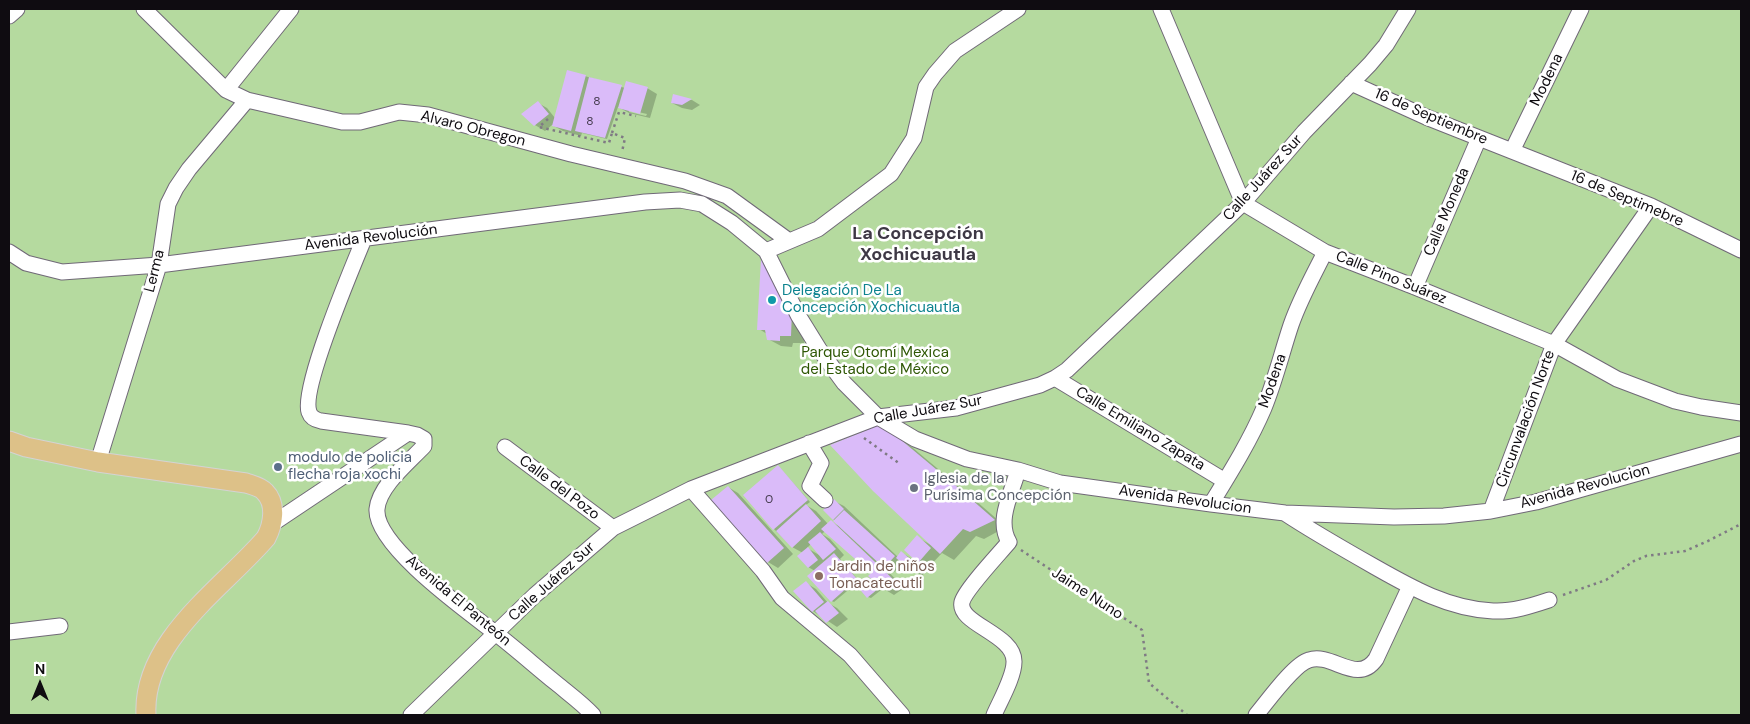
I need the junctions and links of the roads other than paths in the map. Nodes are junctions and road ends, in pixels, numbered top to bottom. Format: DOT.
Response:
graph roads {
  1 [pos="17,9"];
  2 [pos="144,9"];
  3 [pos="291,9"];
  4 [pos="1018,9"];
  5 [pos="1161,9"];
  6 [pos="1408,9"];
  7 [pos="1582,9"];
  8 [pos="9,16"];
  9 [pos="1350,83"];
  10 [pos="226,90"];
  11 [pos="247,100"];
  12 [pos="1479,138"];
  13 [pos="1512,151"];
  14 [pos="1244,203"];
  15 [pos="1651,206"];
  16 [pos="732,223"];
  17 [pos="364,239"];
  18 [pos="789,241"];
  19 [pos="1741,250"];
  20 [pos="766,251"];
  21 [pos="9,252"];
  22 [pos="1325,252"];
  23 [pos="159,265"];
  24 [pos="1415,287"];
  25 [pos="1554,344"];
  26 [pos="1056,378"];
  27 [pos="1741,413"];
  28 [pos="878,416"];
  29 [pos="408,433"];
  30 [pos="9,441"];
  31 [pos="809,443"];
  32 [pos="1741,444"];
  33 [pos="505,447"];
  34 [pos="98,462"];
  35 [pos="1018,470"];
  36 [pos="1225,481"];
  37 [pos="691,489"];
  38 [pos="825,500"];
  39 [pos="1211,504"];
  40 [pos="1491,511"];
  41 [pos="1285,513"];
  42 [pos="272,524"];
  43 [pos="614,528"];
  44 [pos="1410,586"];
  45 [pos="1549,600"];
  46 [pos="60,626"];
  47 [pos="9,632"];
  48 [pos="496,633"];
  49 [pos="146,715"];
  50 [pos="411,715"];
  51 [pos="593,715"];
  52 [pos="902,715"];
  53 [pos="994,715"];
  54 [pos="1256,715"];
  1 -- 8 [label="street"];
  2 -- 10 [label="street, Alvaro Obregon"];
  3 -- 10 [label="street"];
  4 -- 18 [label="street"];
  5 -- 14 [label="street"];
  6 -- 9 [label="street, Calle Juárez Sur"];
  7 -- 13 [label="street, Modena"];
  9 -- 12 [label="street, 16 de Septiembre"];
  9 -- 14 [label="street, Calle Juárez Sur"];
  10 -- 11 [label="street, Alvaro Obregon"];
  11 -- 18 [label="street, Alvaro Obregon"];
  11 -- 23 [label="street, Lerma"];
  12 -- 13 [label="street, 16 de Septiembre"];
  12 -- 24 [label="street, Calle Moneda"];
  13 -- 15 [label="street, 16 de Septimebre"];
  14 -- 22 [label="street, Calle Pino Suárez"];
  14 -- 26 [label="street, Calle Juárez Sur"];
  15 -- 19 [label="street, 16 de Septimebre"];
  15 -- 25 [label="street, Circunvalación Norte"];
  16 -- 17 [label="street, Avenida Revolución"];
  16 -- 20 [label="street, Avenida Revolucion"];
  17 -- 23 [label="street, Avenida Revolución"];
  17 -- 29 [label="street"];
  18 -- 20 [label="street"];
  20 -- 28 [label="street, Avenida Revolucion"];
  21 -- 23 [label="street, Avenida Revolución"];
  22 -- 24 [label="street, Calle Pino Suárez"];
  22 -- 36 [label="street, Modena"];
  23 -- 34 [label="street, Lerma"];
  24 -- 25 [label="street, Calle Pino Suárez"];
  25 -- 27 [label="street, Calle Pino Suárez"];
  25 -- 40 [label="street, Circunvalación Norte"];
  26 -- 28 [label="street, Calle Juárez Sur"];
  26 -- 36 [label="street, Calle Emiliano Zapata"];
  28 -- 31 [label="street, Calle Juárez Sur"];
  28 -- 35 [label="street, Avenida Revolucion"];
  29 -- 42 [label="street"];
  29 -- 48 [label="street, Avenida El Panteón"];
  30 -- 34 [label="main road"];
  31 -- 37 [label="street, Calle Juárez Sur"];
  31 -- 38 [label="street"];
  32 -- 40 [label="street, Avenida Revolucion"];
  33 -- 43 [label="street, Calle del Pozo"];
  34 -- 42 [label="main road"];
  35 -- 39 [label="street, Avenida Revolucion"];
  35 -- 53 [label="street"];
  36 -- 39 [label="street, Modena"];
  37 -- 43 [label="street, Calle Juárez Sur"];
  37 -- 52 [label="street"];
  39 -- 41 [label="street, Avenida Revolucion"];
  40 -- 41 [label="street, Avenida Revolucion"];
  41 -- 44 [label="street"];
  42 -- 49 [label="main road"];
  43 -- 48 [label="street, Calle Juárez Sur"];
  44 -- 45 [label="street"];
  44 -- 54 [label="street"];
  46 -- 47 [label="street"];
  48 -- 50 [label="street, Calle Juárez Sur"];
  48 -- 51 [label="street, Avenida El Panteón"];
}
